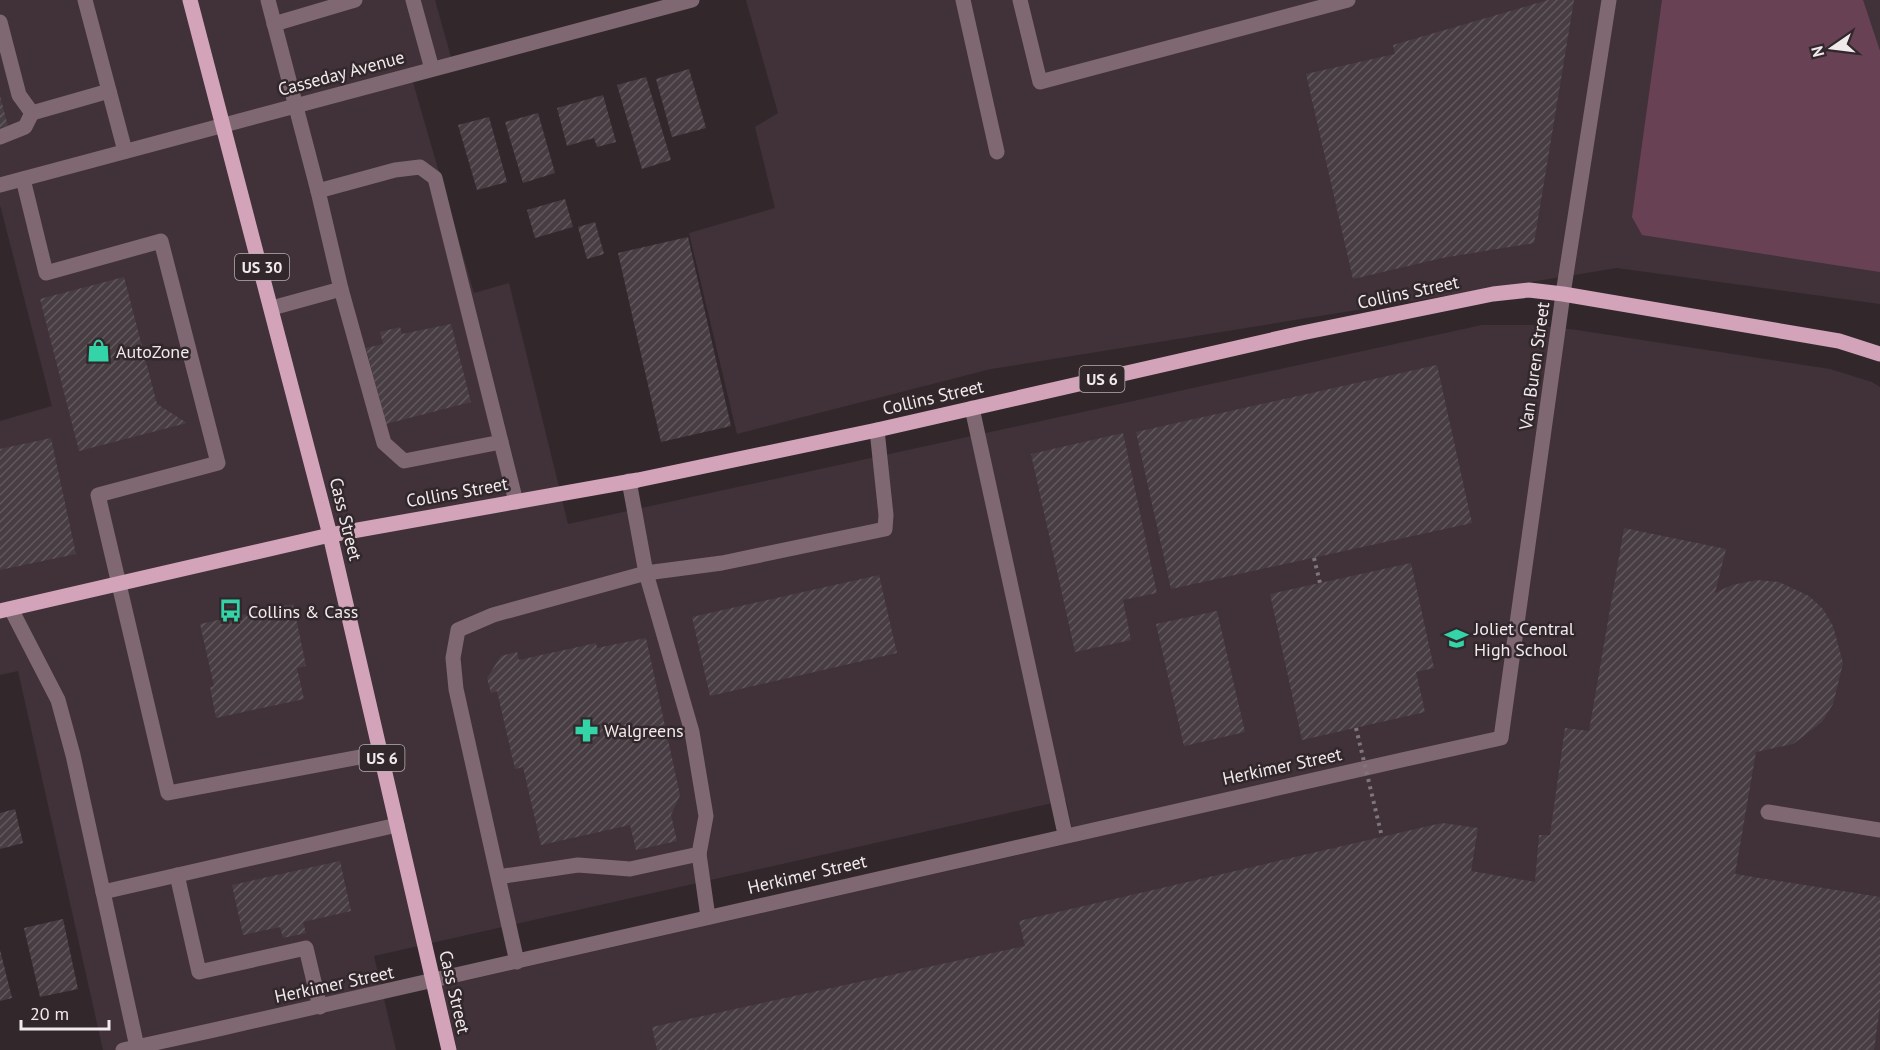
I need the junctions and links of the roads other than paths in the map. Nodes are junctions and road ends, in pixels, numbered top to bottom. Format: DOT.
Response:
graph roads {
  1 [pos="85,0"];
  2 [pos="190,0"];
  3 [pos="268,0"];
  4 [pos="355,0"];
  5 [pos="413,0"];
  6 [pos="692,0"];
  7 [pos="963,0"];
  8 [pos="1020,0"];
  9 [pos="1347,0"];
  10 [pos="1609,0"];
  11 [pos="0,22"];
  12 [pos="274,24"];
  13 [pos="5,62"];
  14 [pos="432,69"];
  15 [pos="110,92"];
  16 [pos="296,104"];
  17 [pos="32,113"];
  18 [pos="225,124"];
  19 [pos="0,137"];
  20 [pos="125,151"];
  21 [pos="997,152"];
  22 [pos="22,178"];
  23 [pos="0,185"];
  24 [pos="318,191"];
  25 [pos="341,289"];
  26 [pos="1563,294"];
  27 [pos="272,308"];
  28 [pos="1878,353"];
  29 [pos="972,408"];
  30 [pos="877,430"];
  31 [pos="501,442"];
  32 [pos="629,481"];
  33 [pos="516,501"];
  34 [pos="330,535"];
  35 [pos="646,573"];
  36 [pos="119,584"];
  37 [pos="6,610"];
  38 [pos="1501,738"];
  39 [pos="381,753"];
  40 [pos="1768,812"];
  41 [pos="397,825"];
  42 [pos="1880,830"];
  43 [pos="1065,834"];
  44 [pos="699,854"];
  45 [pos="177,875"];
  46 [pos="498,877"];
  47 [pos="103,892"];
  48 [pos="708,917"];
  49 [pos="517,962"];
  50 [pos="433,982"];
  51 [pos="320,1007"];
  52 [pos="130,1048"];
  53 [pos="448,1050"];
  1 -- 15 [label="street"];
  2 -- 18 [label="main road, Cass Street / US 30"];
  3 -- 12 [label="street"];
  4 -- 12 [label="street"];
  5 -- 14 [label="street"];
  6 -- 14 [label="street, Casseday Avenue"];
  7 -- 21 [label="street"];
  8 -- 9 [label="street"];
  10 -- 26 [label="street, Van Buren Street"];
  11 -- 13 [label="street"];
  12 -- 16 [label="street"];
  13 -- 17 [label="street"];
  14 -- 16 [label="street, Casseday Avenue"];
  15 -- 17 [label="street"];
  15 -- 20 [label="street"];
  16 -- 18 [label="street, Casseday Avenue"];
  16 -- 24 [label="street"];
  17 -- 19 [label="street"];
  18 -- 20 [label="street, Casseday Avenue"];
  18 -- 27 [label="main road, Cass Street / US 30"];
  20 -- 22 [label="street, Casseday Avenue"];
  22 -- 23 [label="street, Casseday Avenue"];
  22 -- 36 [label="street"];
  24 -- 25 [label="street"];
  24 -- 31 [label="street"];
  25 -- 27 [label="street"];
  25 -- 31 [label="street"];
  26 -- 28 [label="main road, Collins Street / US 6"];
  26 -- 29 [label="main road, Collins Street / US 6"];
  26 -- 38 [label="street, Van Buren Street"];
  27 -- 34 [label="main road, Cass Street / US 30"];
  29 -- 30 [label="main road, Collins Street / US 6"];
  29 -- 43 [label="street"];
  30 -- 32 [label="main road, Collins Street / US 6"];
  30 -- 35 [label="street"];
  31 -- 33 [label="street"];
  32 -- 33 [label="main road, Collins Street / US 6"];
  32 -- 35 [label="street"];
  33 -- 34 [label="main road, Collins Street / US 6"];
  34 -- 36 [label="main road, Collins Street / US 6"];
  34 -- 39 [label="main road, Cass Street / US 6"];
  35 -- 44 [label="street"];
  35 -- 46 [label="street"];
  36 -- 37 [label="main road, Collins Street / US 6"];
  36 -- 39 [label="street"];
  37 -- 47 [label="street"];
  38 -- 43 [label="street, Herkimer Street"];
  39 -- 41 [label="main road, Cass Street / US 6"];
  40 -- 42 [label="street"];
  41 -- 45 [label="street"];
  41 -- 50 [label="main road, Cass Street / US 6"];
  43 -- 48 [label="street, Herkimer Street"];
  44 -- 46 [label="street"];
  44 -- 48 [label="street"];
  45 -- 47 [label="street"];
  45 -- 51 [label="street"];
  46 -- 49 [label="street"];
  47 -- 52 [label="street"];
  48 -- 49 [label="street, Herkimer Street"];
  49 -- 50 [label="street, Herkimer Street"];
  50 -- 51 [label="street, Herkimer Street"];
  50 -- 53 [label="main road, Cass Street / US 6"];
  51 -- 52 [label="street, Herkimer Street"];
}
